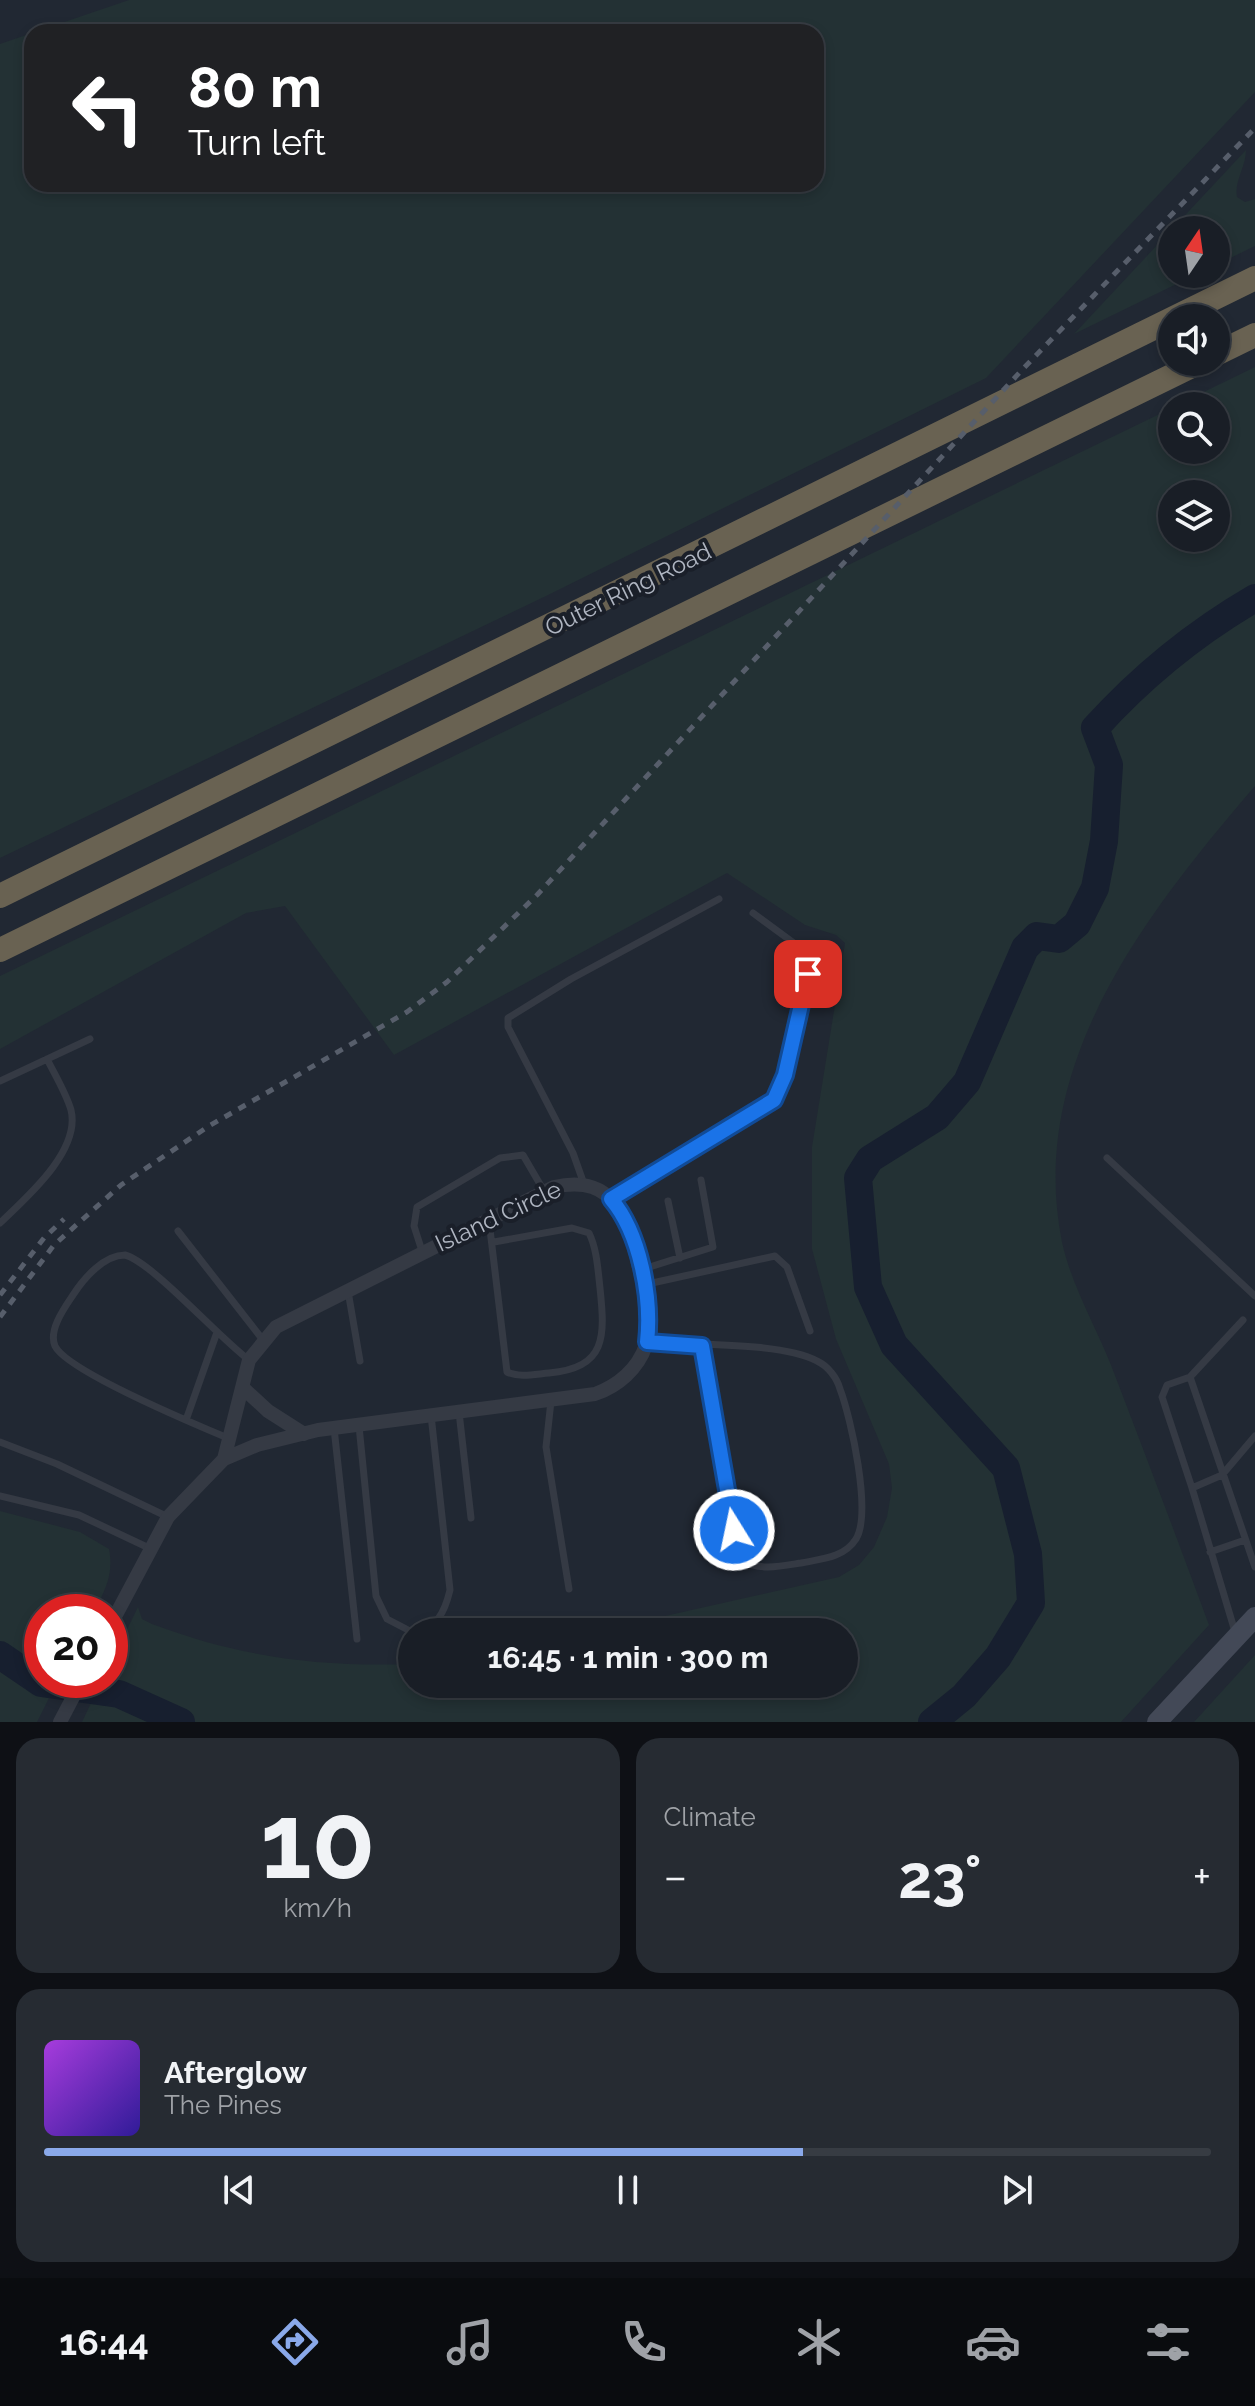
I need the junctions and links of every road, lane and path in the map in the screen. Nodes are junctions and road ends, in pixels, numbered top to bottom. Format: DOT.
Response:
graph roads {
  1 [pos="1255,278"];
  2 [pos="1255,335"];
  3 [pos="1230,347"];
  4 [pos="1172,376"];
  5 [pos="0,896"];
  6 [pos="719,899"];
  7 [pos="753,913"];
  8 [pos="0,950"];
  9 [pos="90,1039"];
  10 [pos="47,1059"];
  11 [pos="0,1081"];
  12 [pos="1107,1158"];
  13 [pos="701,1180"];
  14 [pos="584,1184"];
  15 [pos="544,1191"];
  16 [pos="611,1199"];
  17 [pos="668,1201"];
  18 [pos="489,1218"];
  19 [pos="0,1223"];
  20 [pos="178,1231"];
  21 [pos="494,1242"];
  22 [pos="422,1251"];
  23 [pos="680,1258"];
  24 [pos="642,1278"];
  25 [pos="348,1289"];
  26 [pos="1255,1296"];
  27 [pos="1243,1320"];
  28 [pos="810,1331"];
  29 [pos="216,1335"];
  30 [pos="263,1340"];
  31 [pos="647,1342"];
  32 [pos="702,1346"];
  33 [pos="249,1360"];
  34 [pos="360,1361"];
  35 [pos="1190,1377"];
  36 [pos="242,1387"];
  37 [pos="551,1401"];
  38 [pos="459,1412"];
  39 [pos="431,1415"];
  40 [pos="186,1420"];
  41 [pos="359,1424"];
  42 [pos="334,1428"];
  43 [pos="304,1434"];
  44 [pos="1255,1436"];
  45 [pos="232,1440"];
  46 [pos="0,1442"];
  47 [pos="224,1459"];
  48 [pos="1222,1475"];
  49 [pos="1192,1488"];
  50 [pos="0,1496"];
  51 [pos="168,1517"];
  52 [pos="471,1518"];
  53 [pos="1245,1540"];
  54 [pos="149,1548"];
  55 [pos="1210,1552"];
  56 [pos="1255,1567"];
  57 [pos="569,1589"];
  58 [pos="126,1594"];
  59 [pos="1255,1617"];
  60 [pos="438,1618"];
  61 [pos="398,1624"];
  62 [pos="1237,1637"];
  63 [pos="357,1639"];
  64 [pos="73,1698"];
  65 [pos="62,1719"];
  66 [pos="1157,1722"];
  1 -- 5 [label="highway, Outer Ring Road"];
  2 -- 3 [label="highway"];
  4 -- 8 [label="highway, Outer Ring Road"];
  6 -- 14 [label="lane"];
  7 -- 16 [label="lane"];
  9 -- 10 [label="lane"];
  10 -- 11 [label="lane"];
  10 -- 19 [label="lane"];
  12 -- 26 [label="lane"];
  13 -- 23 [label="lane"];
  14 -- 15 [label="street, Island Circle"];
  14 -- 16 [label="street, Island Circle"];
  15 -- 18 [label="street, Island Circle"];
  15 -- 22 [label="lane"];
  16 -- 24 [label="street"];
  17 -- 23 [label="lane"];
  18 -- 21 [label="lane"];
  18 -- 22 [label="street, Island Circle"];
  20 -- 30 [label="lane"];
  21 -- 21 [label="lane"];
  22 -- 25 [label="street, Island Circle"];
  23 -- 24 [label="lane"];
  24 -- 28 [label="lane"];
  24 -- 31 [label="street"];
  25 -- 30 [label="street, Island Circle"];
  25 -- 34 [label="lane"];
  27 -- 35 [label="lane"];
  29 -- 33 [label="lane"];
  29 -- 40 [label="lane"];
  29 -- 40 [label="lane"];
  30 -- 33 [label="street, Island Circle"];
  31 -- 32 [label="lane"];
  31 -- 37 [label="street, Island Circle"];
  32 -- 32 [label="lane"];
  33 -- 36 [label="street, Island Circle"];
  35 -- 48 [label="lane"];
  35 -- 49 [label="lane"];
  36 -- 43 [label="street"];
  36 -- 45 [label="street, Island Circle"];
  37 -- 38 [label="street, Island Circle"];
  37 -- 57 [label="lane"];
  38 -- 39 [label="street, Island Circle"];
  38 -- 52 [label="lane"];
  39 -- 41 [label="street, Island Circle"];
  39 -- 60 [label="lane"];
  40 -- 45 [label="lane"];
  41 -- 42 [label="street, Island Circle"];
  41 -- 61 [label="lane"];
  42 -- 43 [label="street, Island Circle"];
  42 -- 63 [label="lane"];
  43 -- 47 [label="street, Island Circle"];
  44 -- 48 [label="lane"];
  45 -- 47 [label="street, Island Circle"];
  46 -- 51 [label="lane"];
  47 -- 51 [label="street, Island Circle"];
  48 -- 49 [label="lane"];
  48 -- 53 [label="lane"];
  49 -- 55 [label="lane"];
  50 -- 54 [label="lane"];
  51 -- 54 [label="street, Island Circle"];
  53 -- 55 [label="lane"];
  53 -- 56 [label="lane"];
  54 -- 58 [label="street, Island Circle"];
  55 -- 62 [label="lane"];
  59 -- 62 [label="street"];
  62 -- 66 [label="street"];
  64 -- 65 [label="street"];
}
